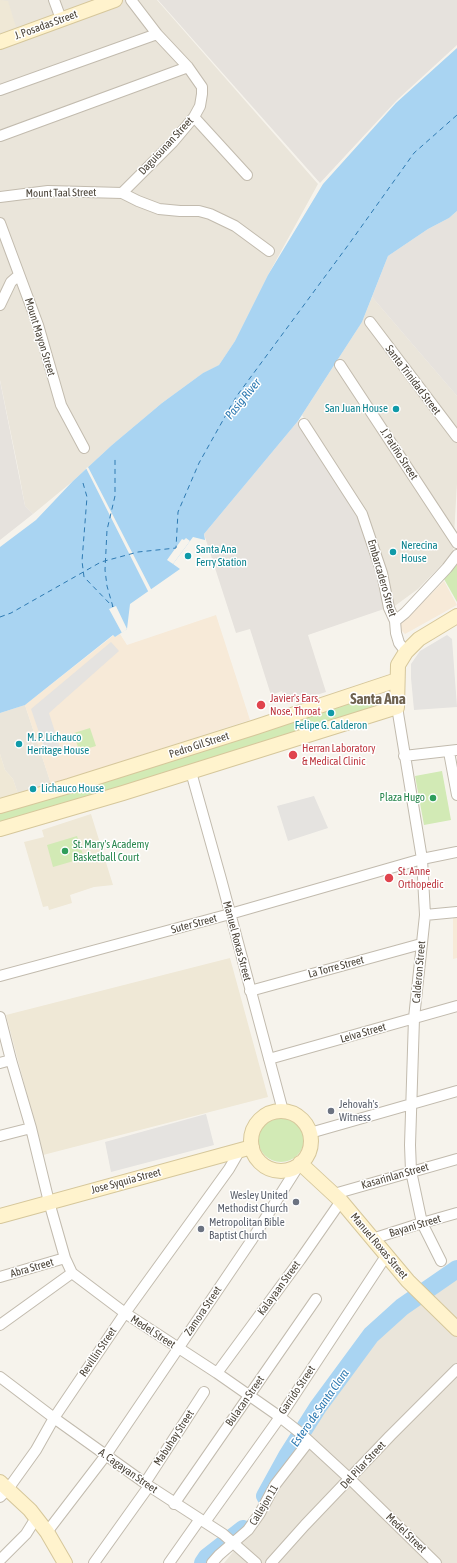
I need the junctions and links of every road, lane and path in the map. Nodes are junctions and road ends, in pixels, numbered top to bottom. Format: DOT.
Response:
graph roads {
  1 [pos="54,0"];
  2 [pos="131,0"];
  3 [pos="108,1"];
  4 [pos="61,20"];
  5 [pos="157,34"];
  6 [pos="0,42"];
  7 [pos="188,67"];
  8 [pos="0,90"];
  9 [pos="194,117"];
  10 [pos="0,136"];
  11 [pos="248,175"];
  12 [pos="122,193"];
  13 [pos="0,196"];
  14 [pos="0,223"];
  15 [pos="269,251"];
  16 [pos="19,275"];
  17 [pos="0,305"];
  18 [pos="370,322"];
  19 [pos="340,365"];
  20 [pos="304,424"];
  21 [pos="457,437"];
  22 [pos="84,448"];
  23 [pos="457,543"];
  24 [pos="457,555"];
  25 [pos="457,616"];
  26 [pos="395,621"];
  27 [pos="406,652"];
  28 [pos="397,680"];
  29 [pos="397,707"];
  30 [pos="453,751"];
  31 [pos="404,756"];
  32 [pos="191,772"];
  33 [pos="457,795"];
  34 [pos="0,806"];
  35 [pos="0,830"];
  36 [pos="457,852"];
  37 [pos="422,859"];
  38 [pos="457,912"];
  39 [pos="230,914"];
  40 [pos="425,915"];
  41 [pos="421,944"];
  42 [pos="0,976"];
  43 [pos="250,991"];
  44 [pos="457,1006"];
  45 [pos="0,1017"];
  46 [pos="414,1018"];
  47 [pos="269,1059"];
  48 [pos="11,1060"];
  49 [pos="0,1063"];
  50 [pos="457,1091"];
  51 [pos="411,1104"];
  52 [pos="283,1111"];
  53 [pos="31,1128"];
  54 [pos="310,1133"];
  55 [pos="0,1136"];
  56 [pos="246,1148"];
  57 [pos="457,1158"];
  58 [pos="300,1164"];
  59 [pos="411,1171"];
  60 [pos="337,1198"];
  61 [pos="48,1202"];
  62 [pos="457,1213"];
  63 [pos="0,1216"];
  64 [pos="422,1223"];
  65 [pos="372,1239"];
  66 [pos="386,1256"];
  67 [pos="65,1258"];
  68 [pos="441,1261"];
  69 [pos="72,1273"];
  70 [pos="0,1277"];
  71 [pos="316,1299"];
  72 [pos="125,1313"];
  73 [pos="0,1325"];
  74 [pos="457,1329"];
  75 [pos="178,1348"];
  76 [pos="457,1370"];
  77 [pos="217,1373"];
  78 [pos="0,1377"];
  79 [pos="204,1392"];
  80 [pos="248,1396"];
  81 [pos="280,1417"];
  82 [pos="54,1418"];
  83 [pos="305,1437"];
  84 [pos="106,1455"];
  85 [pos="350,1479"];
  86 [pos="147,1484"];
  87 [pos="3,1489"];
  88 [pos="174,1504"];
  89 [pos="36,1518"];
  90 [pos="202,1521"];
  91 [pos="46,1532"];
  92 [pos="232,1542"];
  93 [pos="0,1560"];
  94 [pos="65,1563"];
  95 [pos="94,1563"];
  96 [pos="169,1563"];
  97 [pos="212,1563"];
  98 [pos="256,1563"];
  99 [pos="271,1563"];
  100 [pos="436,1563"];
  1 -- 4 [label="street"];
  2 -- 5 [label="street, Daguisunan Street"];
  3 -- 4 [label="main road, J. Posadas Street"];
  4 -- 6 [label="main road, J. Posadas Street"];
  5 -- 7 [label="street, Daguisunan Street"];
  5 -- 8 [label="street"];
  7 -- 9 [label="street, Daguisunan Street"];
  7 -- 10 [label="street"];
  9 -- 11 [label="street"];
  9 -- 12 [label="street, Daguisunan Street"];
  12 -- 13 [label="street, Mount Taal Street"];
  12 -- 15 [label="street"];
  14 -- 16 [label="street, Mount Mayon Street"];
  16 -- 17 [label="street"];
  16 -- 22 [label="street, Mount Mayon Street"];
  18 -- 21 [label="street, Santa Trinidad Street"];
  19 -- 23 [label="street, J. Patiño Street"];
  20 -- 26 [label="street, Embarcadero Street"];
  24 -- 26 [label="street"];
  25 -- 27 [label="main road"];
  26 -- 27 [label="street, Embarcadero Street"];
  27 -- 28 [label="main road, Calderon Street"];
  28 -- 29 [label="main road, Calderon Street"];
  28 -- 34 [label="main road, Pedro Gil Street"];
  29 -- 31 [label="street, Calderon Street"];
  29 -- 32 [label="main road, Pedro Gil Street"];
  30 -- 31 [label="street"];
  30 -- 33 [label="street"];
  31 -- 37 [label="street, Calderon Street"];
  32 -- 35 [label="main road, Pedro Gil Street"];
  32 -- 39 [label="street, Manuel Roxas Street"];
  36 -- 37 [label="street, Suter Street"];
  37 -- 39 [label="street, Suter Street"];
  37 -- 40 [label="street, Calderon Street"];
  38 -- 40 [label="street"];
  39 -- 42 [label="street, Suter Street"];
  39 -- 43 [label="street, Manuel Roxas Street"];
  40 -- 41 [label="street, Calderon Street"];
  41 -- 43 [label="street, La Torre Street"];
  41 -- 46 [label="street, Calderon Street"];
  43 -- 47 [label="street, Manuel Roxas Street"];
  44 -- 46 [label="street, Leiva Street"];
  45 -- 48 [label="street, Medel Street"];
  46 -- 47 [label="street, Leiva Street"];
  46 -- 51 [label="street, Calderon Street"];
  47 -- 52 [label="street, Manuel Roxas Street"];
  48 -- 49 [label="street"];
  48 -- 53 [label="street, Medel Street"];
  50 -- 51 [label="street"];
  51 -- 54 [label="street"];
  51 -- 59 [label="street, Calderon Street"];
  52 -- 54 [label="main road"];
  52 -- 56 [label="main road"];
  53 -- 55 [label="street"];
  53 -- 61 [label="street, Medel Street"];
  54 -- 58 [label="main road"];
  56 -- 58 [label="main road"];
  56 -- 61 [label="main road, Jose Syquia Street"];
  56 -- 72 [label="street, Revillin Street"];
  57 -- 59 [label="street, Kasarinlan Street"];
  58 -- 60 [label="main road, Manuel Roxas Street"];
  58 -- 75 [label="street, Zamora Street"];
  59 -- 60 [label="street, Kasarinlan Street"];
  59 -- 64 [label="street, Calderon Street"];
  60 -- 65 [label="main road, Manuel Roxas Street"];
  60 -- 77 [label="street, Kalayaan Street"];
  61 -- 63 [label="main road, Jose Syquia Street"];
  61 -- 67 [label="street, Medel Street"];
  62 -- 64 [label="street, Bayani Street"];
  64 -- 65 [label="street, Bayani Street"];
  64 -- 68 [label="street, Calderon Street"];
  65 -- 66 [label="main road, Manuel Roxas Street"];
  66 -- 74 [label="main road, Manuel Roxas Street"];
  66 -- 81 [label="street, Garrido Street"];
  67 -- 69 [label="street, Medel Street"];
  67 -- 70 [label="street, Abra Street"];
  69 -- 72 [label="street, Medel Street"];
  69 -- 73 [label="street"];
  71 -- 80 [label="street, Bulacan Street"];
  72 -- 75 [label="street, Medel Street"];
  72 -- 82 [label="street, Revillin Street"];
  75 -- 77 [label="street, Medel Street"];
  75 -- 84 [label="street, Zamora Street"];
  76 -- 85 [label="street, Del Pilar Street"];
  77 -- 80 [label="street, Medel Street"];
  78 -- 82 [label="street, A. Cagayan Street"];
  79 -- 86 [label="street, Mabuhay Street"];
  80 -- 81 [label="street, Medel Street"];
  80 -- 88 [label="street, Bulacan Street"];
  81 -- 83 [label="street, Medel Street"];
  81 -- 90 [label="street, Garrido Street"];
  82 -- 84 [label="street, A. Cagayan Street"];
  82 -- 87 [label="street, Revillin Street"];
  83 -- 85 [label="street, Medel Street"];
  83 -- 92 [label="street, Callejon 11"];
  84 -- 86 [label="street, A. Cagayan Street"];
  84 -- 91 [label="street, Zamora Street"];
  85 -- 99 [label="street, Del Pilar Street"];
  85 -- 100 [label="street, Medel Street"];
  86 -- 88 [label="street, A. Cagayan Street"];
  86 -- 95 [label="street, Mabuhay Street"];
  87 -- 89 [label="main road"];
  88 -- 90 [label="street, A. Cagayan Street"];
  89 -- 91 [label="main road"];
  89 -- 93 [label="street"];
  90 -- 92 [label="street, A. Cagayan Street"];
  90 -- 96 [label="street, Garrido Street"];
  91 -- 94 [label="main road"];
  92 -- 97 [label="street, Callejon 11"];
  92 -- 98 [label="street, A. Cagayan Street"];
}
